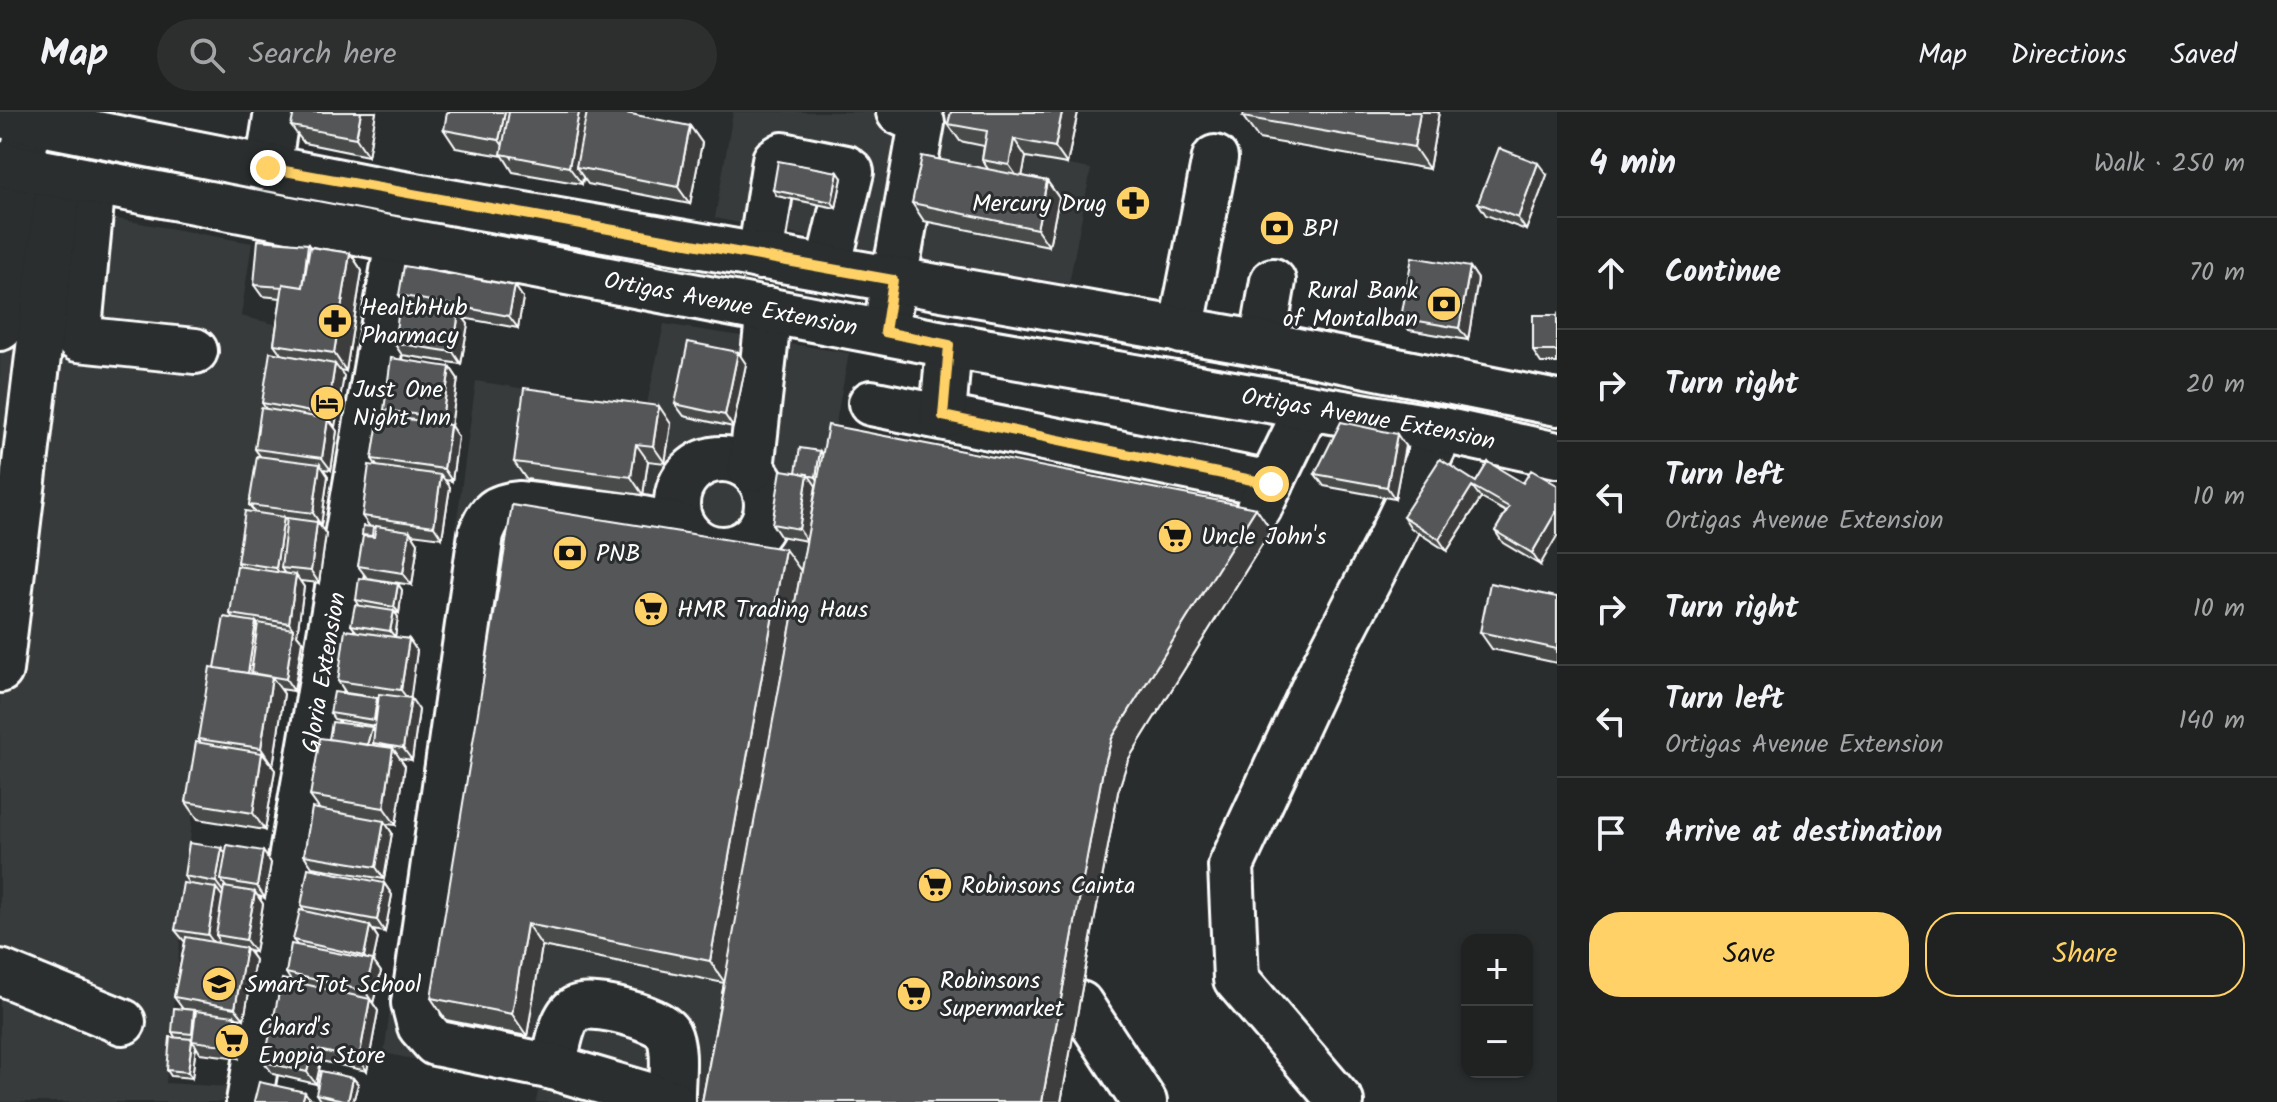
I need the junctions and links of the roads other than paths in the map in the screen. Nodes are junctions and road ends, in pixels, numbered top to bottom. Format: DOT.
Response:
graph roads {
  1 [pos="277,112"];
  2 [pos="899,112"];
  3 [pos="15,118"];
  4 [pos="1215,158"];
  5 [pos="268,168"];
  6 [pos="43,172"];
  7 [pos="843,210"];
  8 [pos="902,219"];
  9 [pos="398,242"];
  10 [pos="5,250"];
  11 [pos="760,257"];
  12 [pos="828,268"];
  13 [pos="893,280"];
  14 [pos="1276,282"];
  15 [pos="769,310"];
  16 [pos="1181,331"];
  17 [pos="885,332"];
  18 [pos="40,334"];
  19 [pos="1262,344"];
  20 [pos="949,345"];
  21 [pos="195,351"];
  22 [pos="871,403"];
  23 [pos="1557,403"];
  24 [pos="1307,409"];
  25 [pos="943,416"];
  26 [pos="1442,430"];
  27 [pos="1557,455"];
  28 [pos="751,469"];
  29 [pos="1271,484"];
  30 [pos="1251,525"];
  31 [pos="683,527"];
  32 [pos="0,670"];
  33 [pos="0,972"];
  34 [pos="1080,1004"];
  35 [pos="123,1022"];
  36 [pos="553,1067"];
  37 [pos="249,1102"];
  38 [pos="672,1102"];
  39 [pos="1144,1102"];
  40 [pos="1341,1102"];
  1 -- 5 [label="main road"];
  2 -- 8 [label="main road"];
  3 -- 5 [label="main road, Ortigas Avenue Extension"];
  3 -- 6 [label="main road"];
  4 -- 16 [label="main road"];
  5 -- 11 [label="main road, Ortigas Avenue Extension"];
  6 -- 9 [label="main road, Ortigas Avenue Extension"];
  6 -- 10 [label="main road"];
  6 -- 18 [label="main road"];
  7 -- 8 [label="main road"];
  7 -- 11 [label="main road"];
  7 -- 12 [label="main road"];
  8 -- 13 [label="main road"];
  9 -- 15 [label="main road, Ortigas Avenue Extension"];
  9 -- 37 [label="main road, Gloria Extension"];
  10 -- 18 [label="main road"];
  11 -- 12 [label="main road, Ortigas Avenue Extension"];
  12 -- 13 [label="main road, Ortigas Avenue Extension"];
  13 -- 16 [label="main road, Ortigas Avenue Extension"];
  13 -- 17 [label="main road"];
  14 -- 19 [label="main road"];
  15 -- 17 [label="main road, Ortigas Avenue Extension"];
  15 -- 28 [label="main road"];
  16 -- 19 [label="main road, Ortigas Avenue Extension"];
  17 -- 20 [label="main road, Ortigas Avenue Extension"];
  18 -- 21 [label="main road"];
  18 -- 32 [label="main road"];
  19 -- 23 [label="main road, Ortigas Avenue Extension"];
  20 -- 24 [label="main road, Ortigas Avenue Extension"];
  20 -- 25 [label="main road"];
  22 -- 25 [label="main road"];
  24 -- 26 [label="main road, Ortigas Avenue Extension"];
  24 -- 29 [label="main road"];
  25 -- 29 [label="main road"];
  26 -- 27 [label="main road, Ortigas Avenue Extension"];
  26 -- 40 [label="main road"];
  28 -- 31 [label="main road"];
  28 -- 31 [label="main road"];
  29 -- 30 [label="main road"];
  31 -- 36 [label="main road"];
  33 -- 35 [label="main road"];
  34 -- 39 [label="main road"];
  36 -- 38 [label="main road"];
  36 -- 38 [label="main road"];
}
